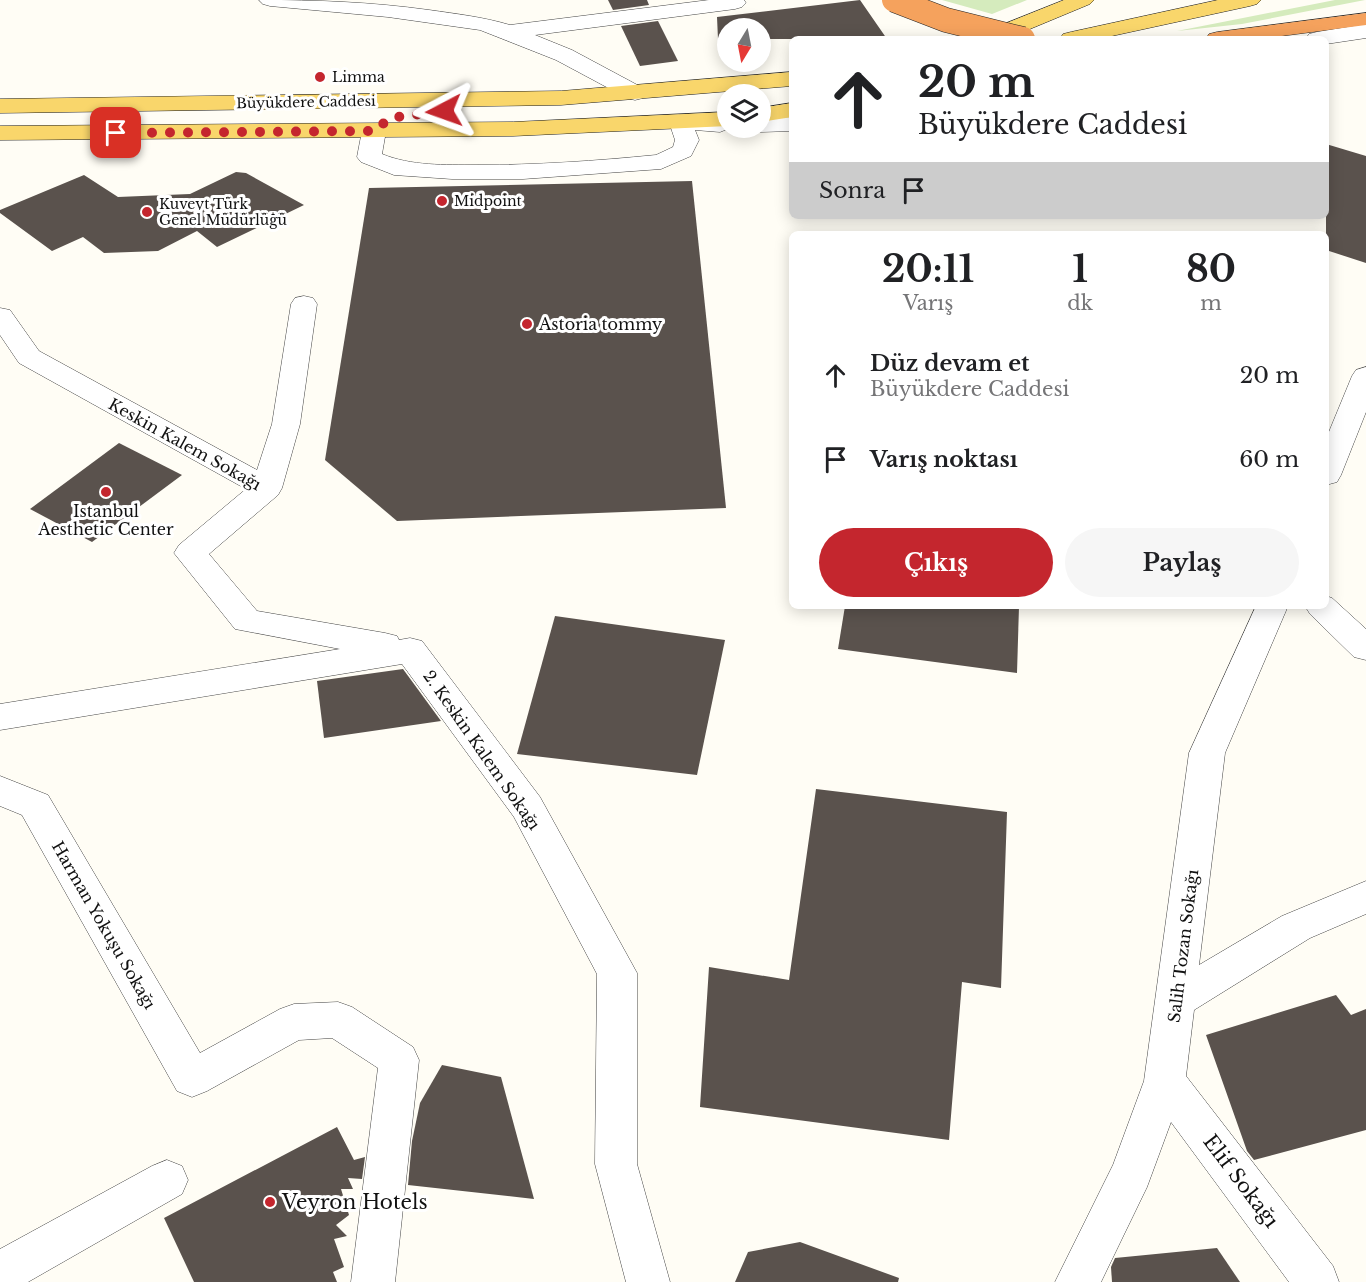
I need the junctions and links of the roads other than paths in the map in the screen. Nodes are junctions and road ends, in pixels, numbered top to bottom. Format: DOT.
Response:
graph roads {
  1 [pos="270,0"];
  2 [pos="894,0"];
  3 [pos="1083,0"];
  4 [pos="1193,0"];
  5 [pos="1250,0"];
  6 [pos="735,3"];
  7 [pos="1366,8"];
  8 [pos="1154,19"];
  9 [pos="1366,19"];
  10 [pos="1280,28"];
  11 [pos="1366,31"];
  12 [pos="509,32"];
  13 [pos="994,36"];
  14 [pos="1011,36"];
  15 [pos="1083,36"];
  16 [pos="1234,36"];
  17 [pos="1329,37"];
  18 [pos="789,79"];
  19 [pos="635,93"];
  20 [pos="561,98"];
  21 [pos="0,106"];
  22 [pos="789,110"];
  23 [pos="771,113"];
  24 [pos="717,120"];
  25 [pos="681,122"];
  26 [pos="789,124"];
  27 [pos="717,125"];
  28 [pos="771,125"];
  29 [pos="374,131"];
  30 [pos="0,133"];
  31 [pos="304,304"];
  32 [pos="0,316"];
  33 [pos="1366,376"];
  34 [pos="1329,468"];
  35 [pos="267,488"];
  36 [pos="1271,609"];
  37 [pos="1324,609"];
  38 [pos="1366,648"];
  39 [pos="410,650"];
  40 [pos="0,717"];
  41 [pos="0,790"];
  42 [pos="1366,897"];
  43 [pos="1176,1000"];
  44 [pos="1166,1081"];
  45 [pos="167,1180"];
  46 [pos="0,1273"];
  47 [pos="373,1282"];
  48 [pos="648,1282"];
  49 [pos="1077,1282"];
  50 [pos="1317,1282"];
  1 -- 12 [label="street"];
  2 -- 14 [label="highway, bridge"];
  3 -- 13 [label="main road"];
  4 -- 8 [label="main road"];
  5 -- 8 [label="main road"];
  6 -- 12 [label="street"];
  7 -- 10 [label="highway"];
  8 -- 15 [label="main road"];
  9 -- 10 [label="highway"];
  10 -- 16 [label="highway"];
  11 -- 17 [label="street"];
  12 -- 19 [label="street"];
  18 -- 19 [label="main road, Büyükdere Caddesi"];
  19 -- 20 [label="main road, Büyükdere Caddesi"];
  20 -- 21 [label="main road, Büyükdere Caddesi"];
  20 -- 29 [label="main road"];
  22 -- 23 [label="main road"];
  24 -- 25 [label="main road, Büyükdere Caddesi"];
  25 -- 27 [label="street, Büyükdere Caddesi"];
  25 -- 29 [label="main road, Büyükdere Caddesi"];
  25 -- 29 [label="street"];
  26 -- 28 [label="street"];
  29 -- 30 [label="main road, Büyükdere Caddesi"];
  31 -- 35 [label="street"];
  32 -- 35 [label="street, Keskin Kalem Sokağı"];
  33 -- 34 [label="street"];
  35 -- 39 [label="street, Keskin Kalem Sokağı"];
  36 -- 43 [label="street, Salih Tozan Sokağı"];
  37 -- 38 [label="street"];
  39 -- 40 [label="street"];
  39 -- 48 [label="street, 2. Keskin Kalem Sokağı"];
  41 -- 47 [label="street, Harman Yokuşu Sokağı"];
  42 -- 43 [label="street"];
  43 -- 44 [label="street, Salih Tozan Sokağı"];
  44 -- 49 [label="street, Salih Tozan Sokağı"];
  44 -- 50 [label="street, Elif Sokağı"];
  45 -- 46 [label="street"];
}
